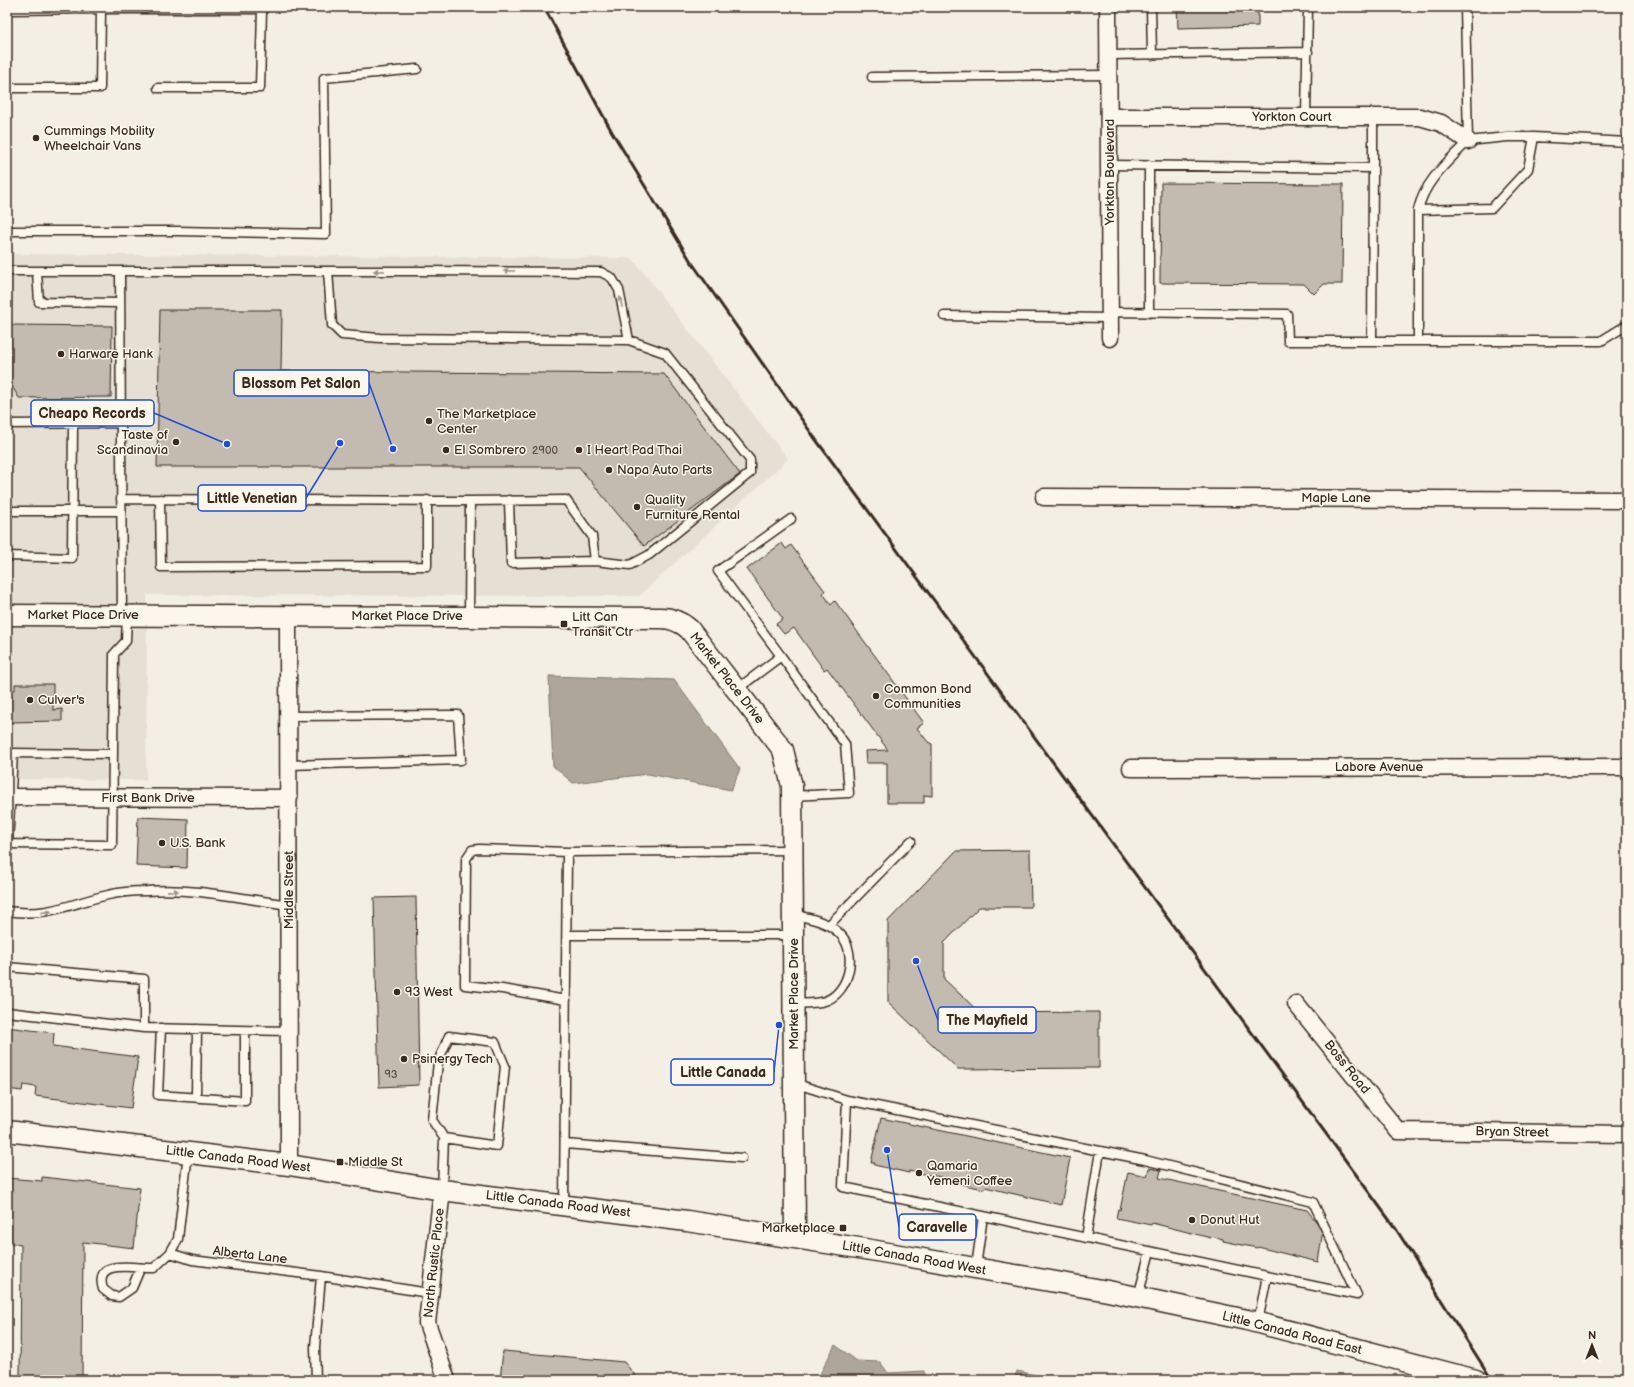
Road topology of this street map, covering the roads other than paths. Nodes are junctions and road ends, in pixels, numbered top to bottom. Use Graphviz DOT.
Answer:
graph roads {
  1 [pos="1108,7"];
  2 [pos="1151,7"];
  3 [pos="1308,7"];
  4 [pos="1465,7"];
  5 [pos="263,8"];
  6 [pos="101,9"];
  7 [pos="7,10"];
  8 [pos="1308,52"];
  9 [pos="1109,55"];
  10 [pos="1152,55"];
  11 [pos="417,69"];
  12 [pos="1109,75"];
  13 [pos="872,77"];
  14 [pos="7,88"];
  15 [pos="158,88"];
  16 [pos="1110,117"];
  17 [pos="1306,117"];
  18 [pos="1373,117"];
  19 [pos="1534,137"];
  20 [pos="1468,140"];
  21 [pos="1627,142"];
  22 [pos="1110,165"];
  23 [pos="1149,165"];
  24 [pos="1373,168"];
  25 [pos="1418,210"];
  26 [pos="7,230"];
  27 [pos="7,271"];
  28 [pos="120,271"];
  29 [pos="328,271"];
  30 [pos="37,272"];
  31 [pos="120,303"];
  32 [pos="1149,313"];
  33 [pos="1110,315"];
  34 [pos="944,316"];
  35 [pos="1627,325"];
  36 [pos="1110,338"];
  37 [pos="629,340"];
  38 [pos="1372,341"];
  39 [pos="1418,341"];
  40 [pos="73,423"];
  41 [pos="120,423"];
  42 [pos="7,424"];
  43 [pos="1044,497"];
  44 [pos="120,499"];
  45 [pos="160,499"];
  46 [pos="426,500"];
  47 [pos="509,500"];
  48 [pos="1627,500"];
  49 [pos="470,501"];
  50 [pos="7,511"];
  51 [pos="72,511"];
  52 [pos="121,511"];
  53 [pos="791,519"];
  54 [pos="7,556"];
  55 [pos="595,562"];
  56 [pos="7,614"];
  57 [pos="124,615"];
  58 [pos="288,615"];
  59 [pos="469,616"];
  60 [pos="781,656"];
  61 [pos="736,690"];
  62 [pos="289,716"];
  63 [pos="10,754"];
  64 [pos="113,754"];
  65 [pos="289,765"];
  66 [pos="1627,767"];
  67 [pos="1131,768"];
  68 [pos="792,796"];
  69 [pos="9,797"];
  70 [pos="112,798"];
  71 [pos="290,798"];
  72 [pos="911,841"];
  73 [pos="8,844"];
  74 [pos="793,850"];
  75 [pos="567,852"];
  76 [pos="290,905"];
  77 [pos="7,911"];
  78 [pos="793,914"];
  79 [pos="829,925"];
  80 [pos="567,935"];
  81 [pos="793,936"];
  82 [pos="7,967"];
  83 [pos="566,1000"];
  84 [pos="794,1004"];
  85 [pos="1296,1004"];
  86 [pos="7,1012"];
  87 [pos="144,1028"];
  88 [pos="161,1028"];
  89 [pos="197,1029"];
  90 [pos="245,1031"];
  91 [pos="290,1031"];
  92 [pos="794,1083"];
  93 [pos="196,1097"];
  94 [pos="847,1100"];
  95 [pos="7,1131"];
  96 [pos="1398,1131"];
  97 [pos="1627,1134"];
  98 [pos="444,1138"];
  99 [pos="565,1144"];
  100 [pos="1100,1151"];
  101 [pos="188,1153"];
  102 [pos="742,1158"];
  103 [pos="290,1165"];
  104 [pos="442,1190"];
  105 [pos="564,1205"];
  106 [pos="983,1216"];
  107 [pos="795,1238"];
  108 [pos="1086,1238"];
  109 [pos="1150,1251"];
  110 [pos="170,1253"];
  111 [pos="976,1268"];
  112 [pos="140,1269"];
  113 [pos="321,1276"];
  114 [pos="1267,1276"];
  115 [pos="1108,1291"];
  116 [pos="429,1293"];
  117 [pos="1138,1298"];
  118 [pos="1258,1323"];
  119 [pos="316,1380"];
  120 [pos="447,1380"];
  121 [pos="1476,1380"];
  1 -- 9 [label="street, Yorkton Boulevard"];
  2 -- 10 [label="lane"];
  3 -- 8 [label="lane"];
  4 -- 20 [label="lane"];
  5 -- 6 [label="lane"];
  5 -- 15 [label="lane"];
  6 -- 7 [label="lane"];
  6 -- 14 [label="lane"];
  8 -- 10 [label="lane"];
  8 -- 17 [label="lane"];
  9 -- 10 [label="lane"];
  9 -- 12 [label="street, Yorkton Boulevard"];
  11 -- 26 [label="lane"];
  12 -- 13 [label="lane"];
  12 -- 16 [label="street, Yorkton Boulevard"];
  16 -- 17 [label="street, Yorkton Court"];
  16 -- 22 [label="street, Yorkton Boulevard"];
  17 -- 18 [label="street, Yorkton Court"];
  18 -- 20 [label="street, Yorkton Court"];
  18 -- 24 [label="lane"];
  19 -- 20 [label="lane"];
  19 -- 21 [label="lane"];
  19 -- 25 [label="lane"];
  20 -- 25 [label="lane"];
  22 -- 23 [label="lane"];
  22 -- 33 [label="street, Yorkton Boulevard"];
  23 -- 24 [label="lane"];
  23 -- 32 [label="lane"];
  24 -- 38 [label="lane"];
  25 -- 39 [label="lane"];
  27 -- 30 [label="lane"];
  28 -- 29 [label="lane"];
  28 -- 30 [label="lane"];
  28 -- 31 [label="lane"];
  37 -- 29 [label="lane, one-way"];
  29 -- 37 [label="lane"];
  30 -- 31 [label="lane"];
  31 -- 41 [label="lane"];
  32 -- 33 [label="lane"];
  32 -- 38 [label="lane"];
  33 -- 34 [label="lane"];
  33 -- 36 [label="street, Yorkton Boulevard"];
  35 -- 39 [label="lane"];
  37 -- 55 [label="lane"];
  38 -- 39 [label="lane"];
  40 -- 41 [label="lane"];
  40 -- 42 [label="lane"];
  40 -- 51 [label="lane"];
  41 -- 44 [label="lane"];
  43 -- 48 [label="street, Maple Lane"];
  44 -- 45 [label="lane"];
  44 -- 52 [label="lane"];
  45 -- 46 [label="lane"];
  45 -- 46 [label="lane"];
  46 -- 49 [label="lane"];
  47 -- 49 [label="lane"];
  47 -- 55 [label="lane"];
  47 -- 55 [label="lane"];
  49 -- 59 [label="lane"];
  50 -- 51 [label="lane"];
  51 -- 52 [label="lane"];
  51 -- 54 [label="lane"];
  52 -- 57 [label="lane"];
  53 -- 60 [label="lane"];
  56 -- 57 [label="street, Market Place Drive"];
  57 -- 58 [label="street, Market Place Drive"];
  57 -- 64 [label="lane"];
  58 -- 59 [label="street, Market Place Drive"];
  58 -- 62 [label="street, Middle Street"];
  59 -- 61 [label="street, Market Place Drive"];
  60 -- 61 [label="lane"];
  60 -- 68 [label="lane"];
  61 -- 68 [label="street, Market Place Drive"];
  62 -- 65 [label="street, Middle Street"];
  62 -- 65 [label="lane"];
  63 -- 64 [label="lane"];
  63 -- 69 [label="lane"];
  64 -- 70 [label="lane"];
  65 -- 71 [label="street, Middle Street"];
  66 -- 67 [label="street, Labore Avenue"];
  68 -- 74 [label="street, Market Place Drive"];
  69 -- 70 [label="street, First Bank Drive"];
  69 -- 73 [label="lane"];
  70 -- 71 [label="street, First Bank Drive"];
  70 -- 73 [label="lane"];
  71 -- 76 [label="street, Middle Street"];
  72 -- 79 [label="lane"];
  74 -- 75 [label="lane"];
  74 -- 78 [label="street, Market Place Drive"];
  75 -- 80 [label="lane"];
  75 -- 83 [label="lane"];
  77 -- 76 [label="lane, one-way"];
  76 -- 91 [label="street, Middle Street"];
  78 -- 79 [label="lane"];
  78 -- 81 [label="street, Market Place Drive"];
  79 -- 84 [label="lane"];
  80 -- 81 [label="lane"];
  80 -- 83 [label="lane"];
  81 -- 84 [label="street, Market Place Drive"];
  82 -- 87 [label="lane"];
  83 -- 99 [label="lane"];
  84 -- 92 [label="street, Market Place Drive"];
  85 -- 96 [label="street, Boss Road"];
  86 -- 87 [label="lane"];
  87 -- 88 [label="lane"];
  88 -- 89 [label="lane"];
  88 -- 93 [label="lane"];
  89 -- 90 [label="lane"];
  89 -- 93 [label="lane"];
  90 -- 91 [label="lane"];
  90 -- 93 [label="lane"];
  91 -- 103 [label="street, Middle Street"];
  92 -- 94 [label="lane"];
  92 -- 107 [label="street, Market Place Drive"];
  94 -- 100 [label="lane"];
  94 -- 106 [label="lane"];
  95 -- 101 [label="street, Little Canada Road West"];
  96 -- 97 [label="street, Bryan Street"];
  98 -- 98 [label="lane"];
  98 -- 104 [label="lane"];
  99 -- 102 [label="lane"];
  99 -- 105 [label="lane"];
  100 -- 108 [label="lane"];
  100 -- 114 [label="lane"];
  101 -- 103 [label="street, Little Canada Road West"];
  101 -- 110 [label="lane"];
  103 -- 104 [label="street, Little Canada Road West"];
  104 -- 105 [label="street, Little Canada Road West"];
  104 -- 116 [label="street, North Rustic Place"];
  105 -- 107 [label="street, Little Canada Road West"];
  106 -- 108 [label="lane"];
  106 -- 111 [label="lane"];
  107 -- 111 [label="street, Little Canada Road West"];
  108 -- 109 [label="lane"];
  109 -- 114 [label="lane"];
  109 -- 117 [label="lane"];
  110 -- 112 [label="lane"];
  110 -- 113 [label="lane, Alberta Lane"];
  111 -- 115 [label="street, Little Canada Road West"];
  112 -- 112 [label="lane"];
  113 -- 116 [label="lane, Alberta Lane"];
  113 -- 119 [label="lane"];
  114 -- 118 [label="lane"];
  115 -- 117 [label="street, Little Canada Road East"];
  116 -- 120 [label="street, North Rustic Place"];
  117 -- 118 [label="street, Little Canada Road East"];
  118 -- 121 [label="street, Little Canada Road East"];
}
